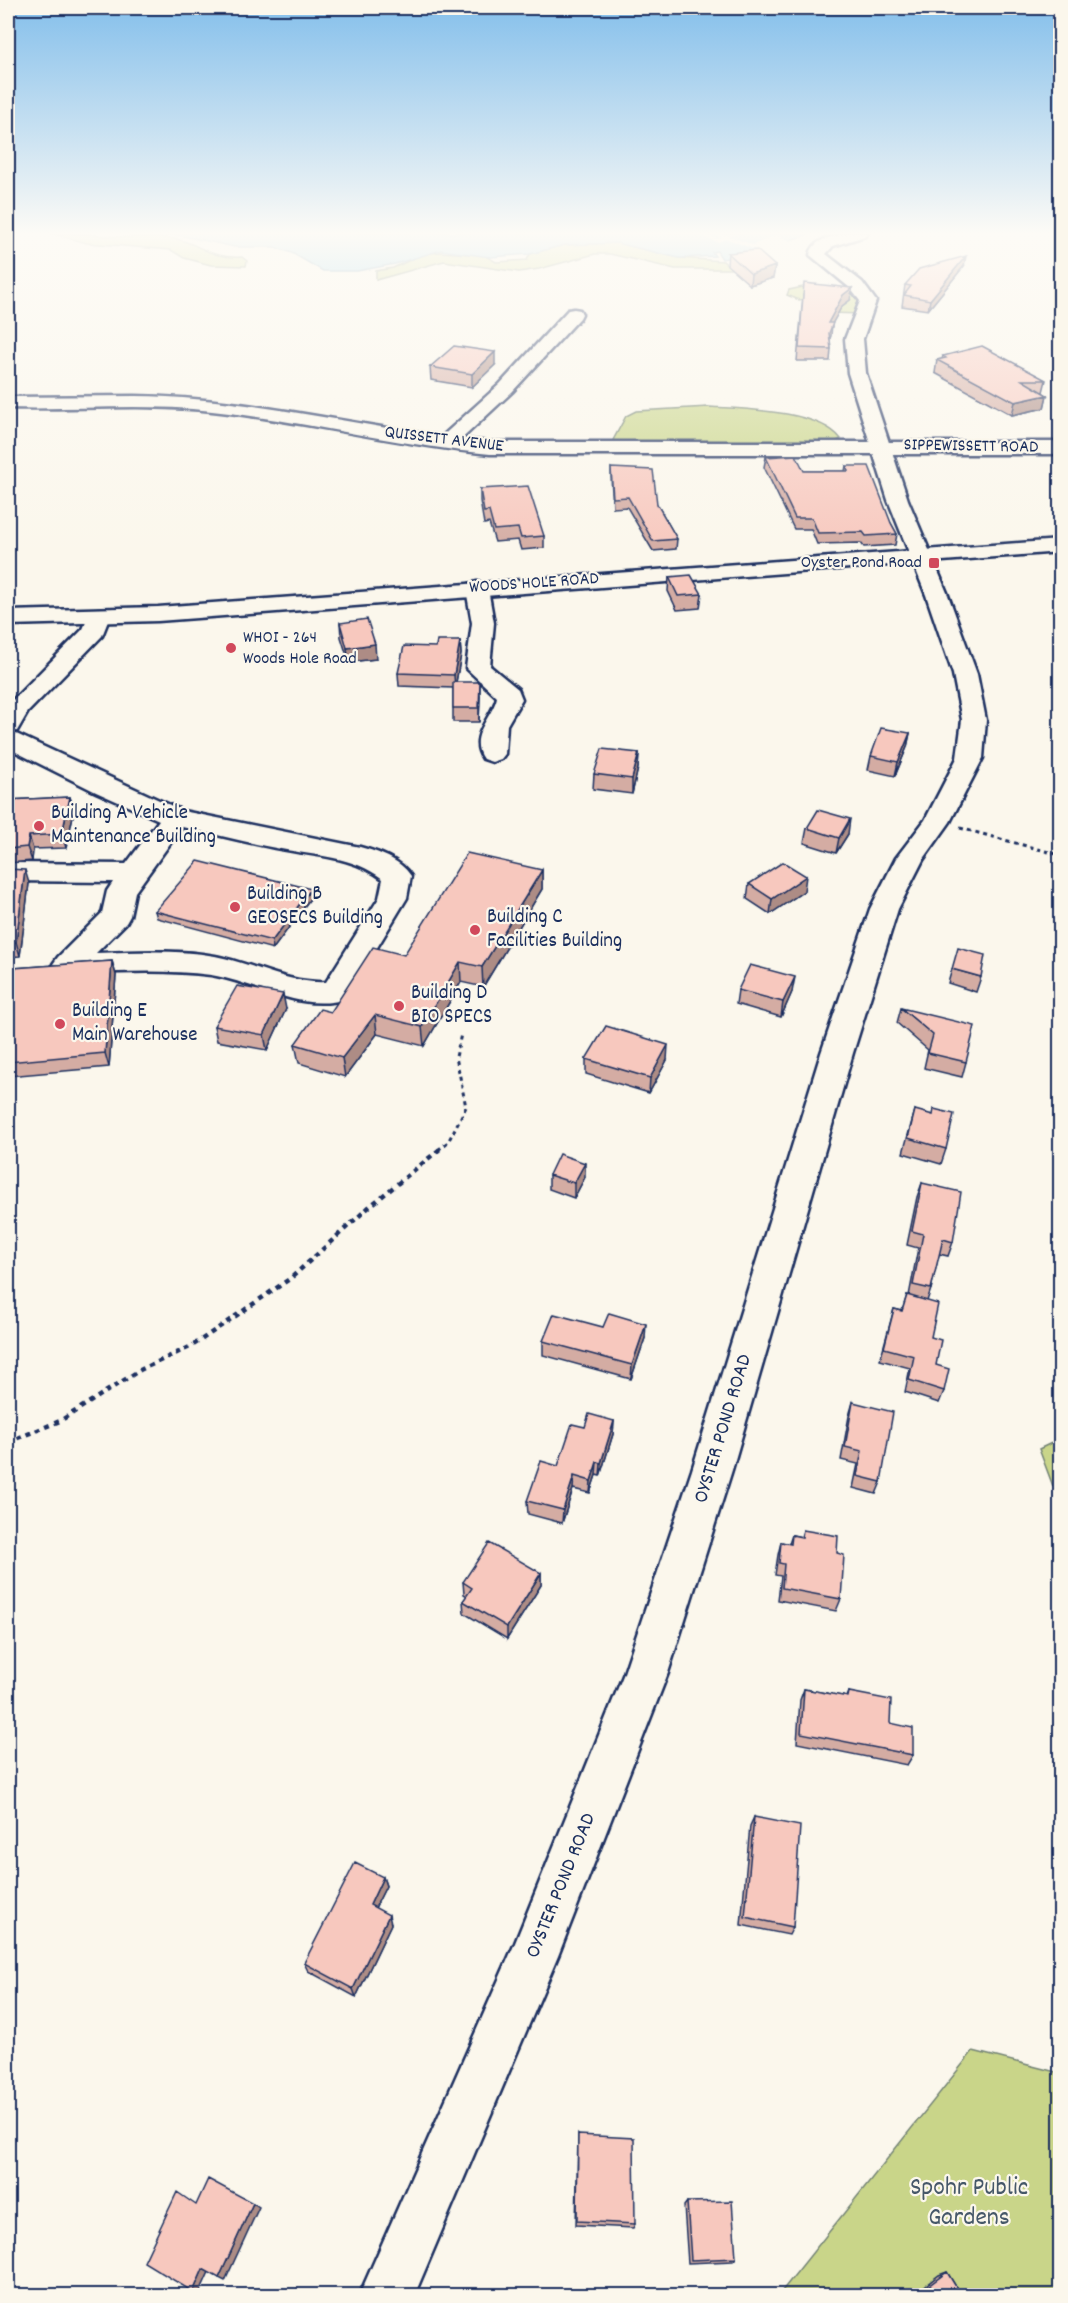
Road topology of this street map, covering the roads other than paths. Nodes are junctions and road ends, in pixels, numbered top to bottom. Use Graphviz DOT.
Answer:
graph roads {
  1 [pos="550,340"];
  2 [pos="854,340"];
  3 [pos="8,403"];
  4 [pos="446,443"];
  5 [pos="882,446"];
  6 [pos="1060,448"];
  7 [pos="1060,546"];
  8 [pos="919,555"];
  9 [pos="477,589"];
  10 [pos="99,616"];
  11 [pos="8,618"];
  12 [pos="8,726"];
  13 [pos="8,739"];
  14 [pos="492,754"];
  15 [pos="175,817"];
  16 [pos="8,872"];
  17 [pos="135,873"];
  18 [pos="68,964"];
  19 [pos="38,966"];
  20 [pos="386,2295"];
  1 -- 4 [label="main road"];
  2 -- 5 [label="main road, OYSTER POND ROAD"];
  3 -- 4 [label="main road, QUISSETT AVENUE"];
  4 -- 5 [label="main road, QUISSETT AVENUE"];
  5 -- 6 [label="main road, SIPPEWISSETT ROAD"];
  5 -- 8 [label="main road, OYSTER POND ROAD"];
  7 -- 8 [label="main road, WOODS HOLE ROAD"];
  8 -- 9 [label="main road, WOODS HOLE ROAD"];
  8 -- 20 [label="main road, OYSTER POND ROAD"];
  9 -- 10 [label="main road, WOODS HOLE ROAD"];
  9 -- 14 [label="main road"];
  10 -- 11 [label="main road, WOODS HOLE ROAD"];
  10 -- 12 [label="main road"];
  13 -- 15 [label="main road"];
  15 -- 17 [label="main road"];
  15 -- 18 [label="main road"];
  16 -- 17 [label="main road"];
  17 -- 18 [label="main road"];
  18 -- 19 [label="main road"];
}
